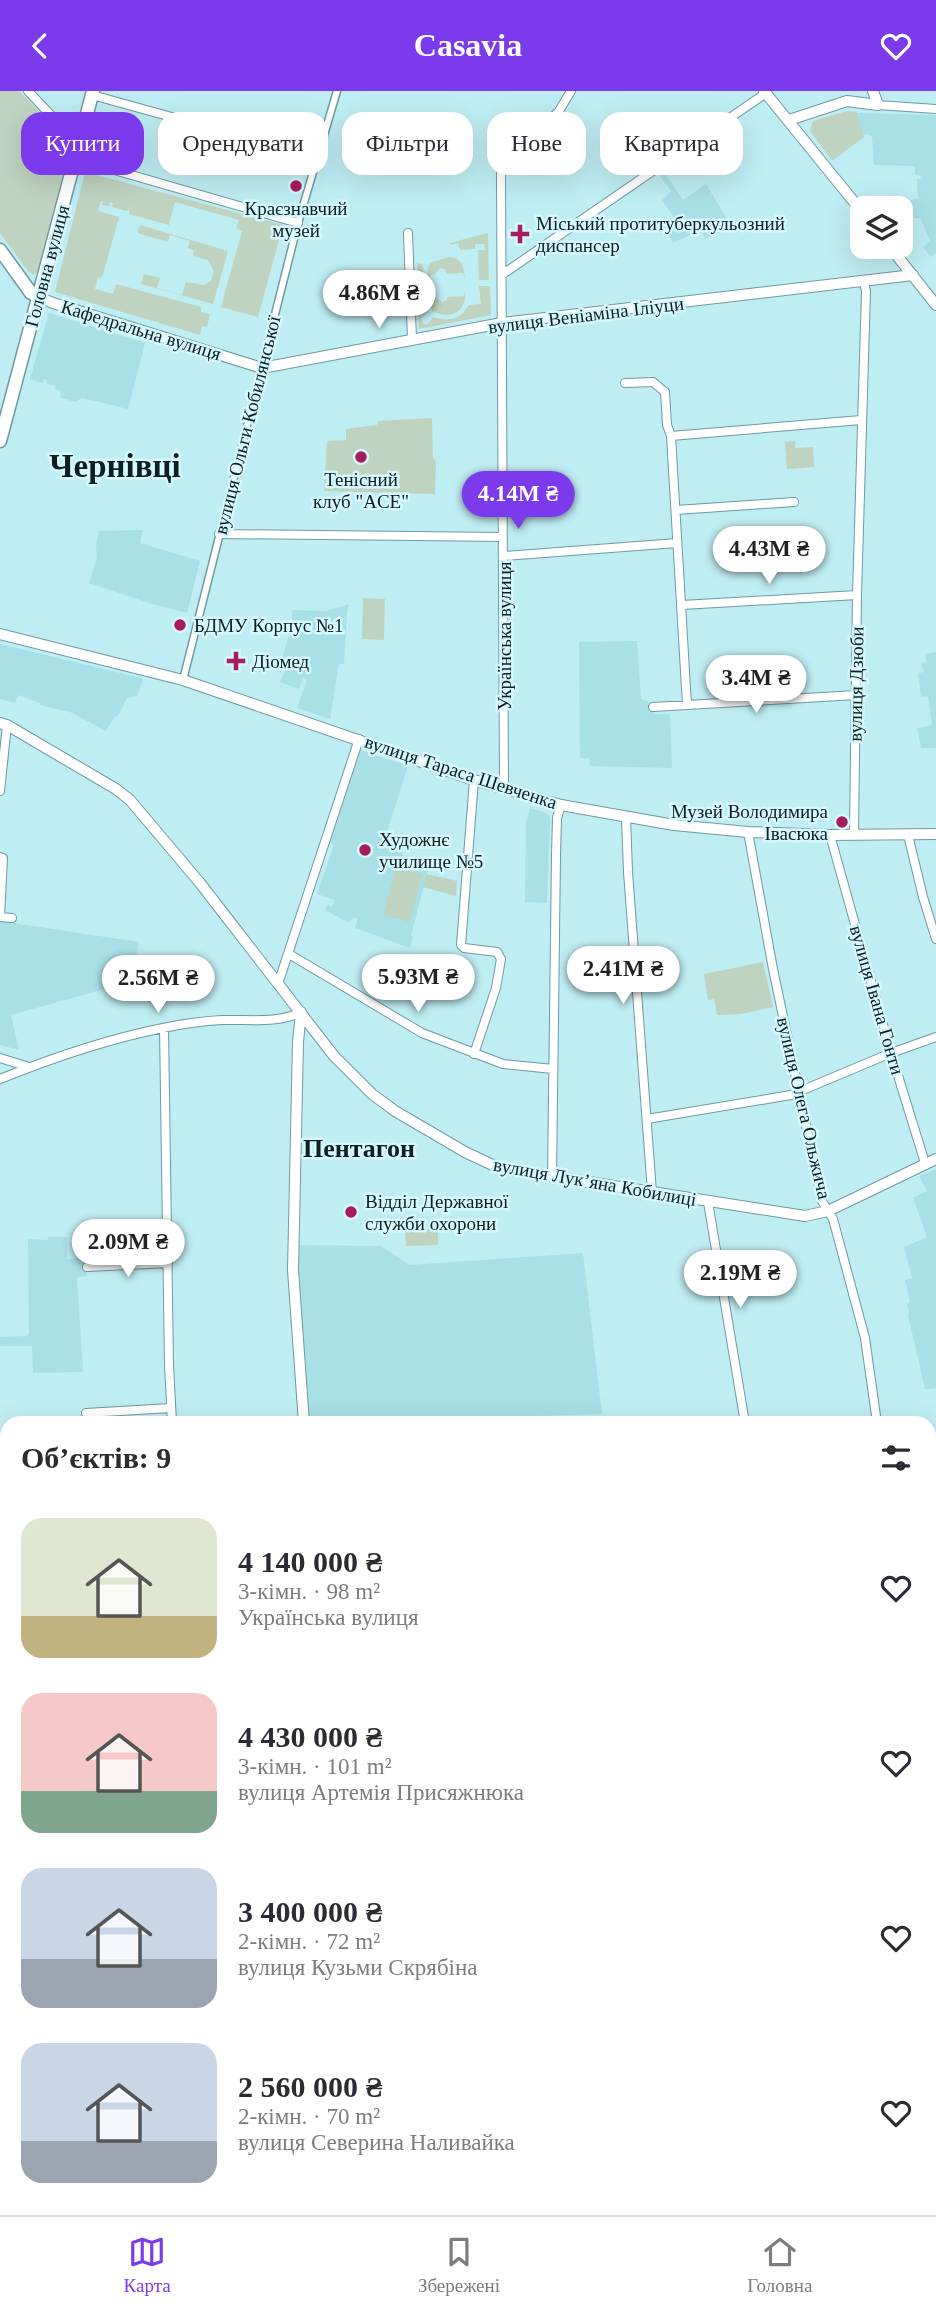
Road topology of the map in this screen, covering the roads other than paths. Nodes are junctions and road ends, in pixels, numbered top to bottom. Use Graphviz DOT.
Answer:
graph roads {
  1 [pos="28,91"];
  2 [pos="337,91"];
  3 [pos="571,91"];
  4 [pos="873,91"];
  5 [pos="765,92"];
  6 [pos="92,93"];
  7 [pos="878,105"];
  8 [pos="936,109"];
  9 [pos="48,112"];
  10 [pos="87,112"];
  11 [pos="158,112"];
  12 [pos="328,119"];
  13 [pos="789,120"];
  14 [pos="72,175"];
  15 [pos="132,175"];
  16 [pos="311,175"];
  17 [pos="850,197"];
  18 [pos="298,222"];
  19 [pos="408,233"];
  20 [pos="0,250"];
  21 [pos="900,259"];
  22 [pos="503,274"];
  23 [pos="913,275"];
  24 [pos="864,282"];
  25 [pos="39,297"];
  26 [pos="936,305"];
  27 [pos="502,323"];
  28 [pos="412,340"];
  29 [pos="262,368"];
  30 [pos="625,383"];
  31 [pos="861,420"];
  32 [pos="671,436"];
  33 [pos="0,441"];
  34 [pos="794,502"];
  35 [pos="676,510"];
  36 [pos="219,534"];
  37 [pos="503,537"];
  38 [pos="677,543"];
  39 [pos="504,556"];
  40 [pos="857,595"];
  41 [pos="682,605"];
  42 [pos="0,634"];
  43 [pos="183,680"];
  44 [pos="856,695"];
  45 [pos="687,705"];
  46 [pos="653,708"];
  47 [pos="4,724"];
  48 [pos="359,740"];
  49 [pos="474,780"];
  50 [pos="504,788"];
  51 [pos="0,791"];
  52 [pos="561,805"];
  53 [pos="626,817"];
  54 [pos="748,832"];
  55 [pos="936,834"];
  56 [pos="830,835"];
  57 [pos="854,835"];
  58 [pos="908,835"];
  59 [pos="0,857"];
  60 [pos="12,918"];
  61 [pos="936,939"];
  62 [pos="289,954"];
  63 [pos="278,984"];
  64 [pos="301,1012"];
  65 [pos="164,1028"];
  66 [pos="936,1037"];
  67 [pos="891,1053"];
  68 [pos="474,1054"];
  69 [pos="0,1058"];
  70 [pos="29,1067"];
  71 [pos="553,1069"];
  72 [pos="0,1079"];
  73 [pos="798,1092"];
  74 [pos="646,1119"];
  75 [pos="936,1159"];
  76 [pos="925,1163"];
  77 [pos="551,1178"];
  78 [pos="652,1192"];
  79 [pos="708,1202"];
  80 [pos="828,1211"];
  81 [pos="168,1263"];
  82 [pos="87,1267"];
  83 [pos="171,1409"];
  84 [pos="86,1413"];
  85 [pos="172,1416"];
  86 [pos="303,1416"];
  87 [pos="744,1416"];
  88 [pos="876,1416"];
  1 -- 9 [label="street"];
  2 -- 12 [label="street, вулиця Ольги Кобилянської"];
  3 -- 22 [label="street, Українська вулиця"];
  4 -- 7 [label="street"];
  5 -- 13 [label="street"];
  5 -- 22 [label="street"];
  6 -- 10 [label="main road, Головна вулиця"];
  6 -- 11 [label="street"];
  7 -- 8 [label="street"];
  7 -- 13 [label="street"];
  13 -- 17 [label="street"];
  14 -- 25 [label="main road, Головна вулиця"];
  15 -- 18 [label="street"];
  16 -- 18 [label="street, вулиця Ольги Кобилянської"];
  18 -- 29 [label="street, вулиця Ольги Кобилянської"];
  19 -- 28 [label="street"];
  20 -- 25 [label="main road, Кафедральна вулиця"];
  21 -- 23 [label="street"];
  22 -- 27 [label="street, Українська вулиця"];
  23 -- 24 [label="street, вулиця Веніаміна Іліуци"];
  23 -- 26 [label="street"];
  24 -- 27 [label="street, вулиця Веніаміна Іліуци"];
  24 -- 31 [label="street, вулиця Дзюби"];
  25 -- 29 [label="street, Кафедральна вулиця"];
  25 -- 33 [label="main road, Головна вулиця"];
  27 -- 28 [label="street, вулиця Веніаміна Іліуци"];
  27 -- 37 [label="street, Українська вулиця"];
  28 -- 29 [label="street, вулиця Веніаміна Іліуци"];
  29 -- 36 [label="street, вулиця Ольги Кобилянської"];
  30 -- 32 [label="street"];
  31 -- 32 [label="street"];
  31 -- 40 [label="street, вулиця Дзюби"];
  32 -- 35 [label="street"];
  34 -- 35 [label="street"];
  35 -- 38 [label="street"];
  36 -- 37 [label="street"];
  36 -- 43 [label="street, вулиця Ольги Кобилянської"];
  37 -- 39 [label="street, Українська вулиця"];
  38 -- 39 [label="street"];
  38 -- 41 [label="street"];
  39 -- 50 [label="street, Українська вулиця"];
  40 -- 41 [label="street"];
  40 -- 44 [label="street, вулиця Дзюби"];
  41 -- 45 [label="street"];
  42 -- 43 [label="street, вулиця Тараса Шевченка"];
  43 -- 48 [label="street, вулиця Тараса Шевченка"];
  44 -- 45 [label="street"];
  44 -- 57 [label="street, вулиця Дзюби"];
  45 -- 46 [label="street"];
  47 -- 51 [label="street"];
  47 -- 63 [label="street, вулиця Лукʼяна Кобилиці"];
  48 -- 49 [label="street, вулиця Тараса Шевченка"];
  48 -- 62 [label="street"];
  49 -- 50 [label="street, вулиця Тараса Шевченка"];
  49 -- 68 [label="street"];
  50 -- 52 [label="street, вулиця Тараса Шевченка"];
  52 -- 53 [label="street, вулиця Тараса Шевченка"];
  52 -- 71 [label="street"];
  53 -- 54 [label="street, вулиця Тараса Шевченка"];
  53 -- 74 [label="street"];
  54 -- 56 [label="street, вулиця Тараса Шевченка"];
  54 -- 73 [label="street, вулиця Олега Ольжича"];
  55 -- 58 [label="street, вулиця Тараса Шевченка"];
  56 -- 57 [label="street, вулиця Тараса Шевченка"];
  56 -- 67 [label="street, вулиця Івана Гонти"];
  57 -- 58 [label="street, вулиця Тараса Шевченка"];
  58 -- 61 [label="street"];
  59 -- 60 [label="street"];
  62 -- 63 [label="street"];
  62 -- 68 [label="street"];
  63 -- 64 [label="street, вулиця Лукʼяна Кобилиці"];
  64 -- 65 [label="street"];
  64 -- 77 [label="street, вулиця Лукʼяна Кобилиці"];
  64 -- 86 [label="street"];
  65 -- 70 [label="street"];
  65 -- 81 [label="street"];
  66 -- 67 [label="street"];
  67 -- 73 [label="street"];
  67 -- 76 [label="street, вулиця Івана Гонти"];
  68 -- 71 [label="street"];
  69 -- 70 [label="street"];
  70 -- 72 [label="street"];
  71 -- 77 [label="street"];
  73 -- 74 [label="street"];
  73 -- 80 [label="street, вулиця Олега Ольжича"];
  74 -- 78 [label="street"];
  75 -- 76 [label="street, вулиця Лукʼяна Кобилиці"];
  76 -- 80 [label="street, вулиця Лукʼяна Кобилиці"];
  77 -- 78 [label="street, вулиця Лукʼяна Кобилиці"];
  78 -- 79 [label="street, вулиця Лукʼяна Кобилиці"];
  79 -- 80 [label="street, вулиця Лукʼяна Кобилиці"];
  79 -- 87 [label="street"];
  80 -- 88 [label="street, вулиця Олега Ольжича"];
  81 -- 82 [label="street"];
  81 -- 83 [label="street"];
  83 -- 84 [label="street"];
  83 -- 85 [label="street"];
}
